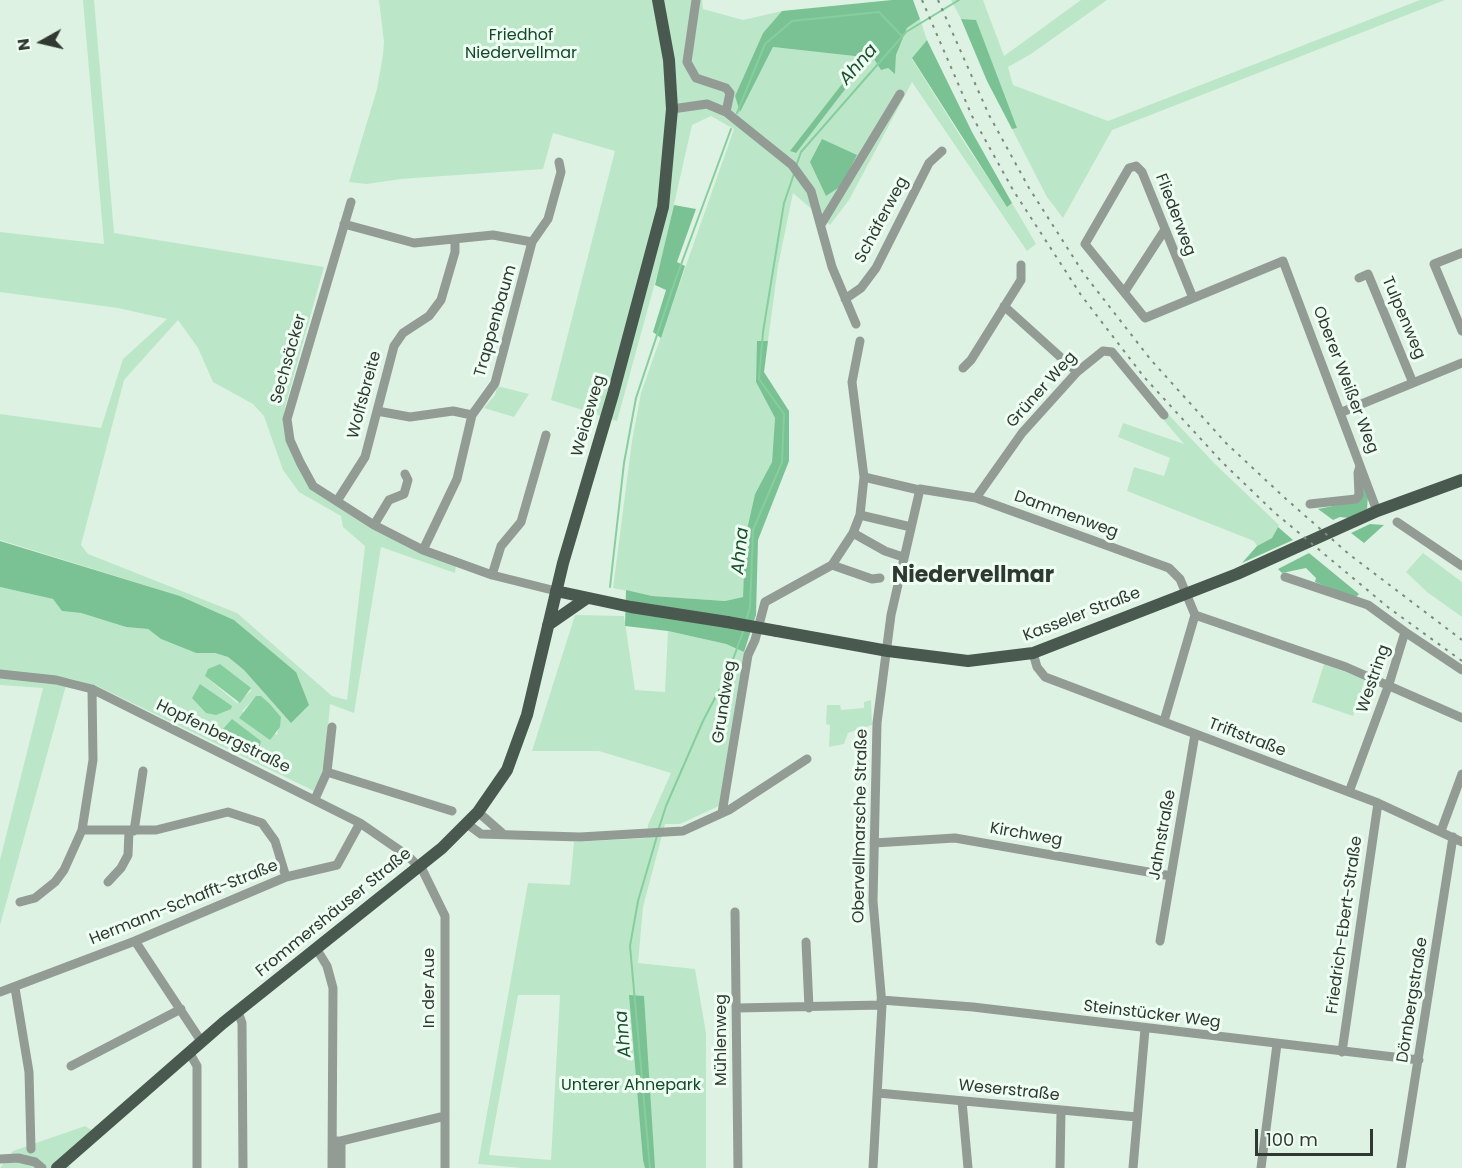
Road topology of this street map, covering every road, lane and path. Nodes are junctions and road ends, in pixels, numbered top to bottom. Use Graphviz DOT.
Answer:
graph roads {
  1 [pos="658,0"];
  2 [pos="696,0"];
  3 [pos="900,94"];
  4 [pos="672,109"];
  5 [pos="726,112"];
  6 [pos="942,151"];
  7 [pos="560,162"];
  8 [pos="351,202"];
  9 [pos="822,223"];
  10 [pos="345,224"];
  11 [pos="1164,231"];
  12 [pos="455,240"];
  13 [pos="532,242"];
  14 [pos="1462,253"];
  15 [pos="1021,265"];
  16 [pos="1359,278"];
  17 [pos="1125,291"];
  18 [pos="1192,298"];
  19 [pos="845,299"];
  20 [pos="1004,306"];
  21 [pos="856,324"];
  22 [pos="1462,331"];
  23 [pos="860,340"];
  24 [pos="1462,363"];
  25 [pos="963,368"];
  26 [pos="1077,372"];
  27 [pos="1413,383"];
  28 [pos="377,411"];
  29 [pos="1341,412"];
  30 [pos="472,415"];
  31 [pos="1164,415"];
  32 [pos="546,435"];
  33 [pos="1361,465"];
  34 [pos="405,474"];
  35 [pos="864,477"];
  36 [pos="1462,480"];
  37 [pos="920,490"];
  38 [pos="976,498"];
  39 [pos="337,501"];
  40 [pos="1310,504"];
  41 [pos="1377,511"];
  42 [pos="860,515"];
  43 [pos="1398,522"];
  44 [pos="374,525"];
  45 [pos="911,527"];
  46 [pos="853,533"];
  47 [pos="423,550"];
  48 [pos="903,557"];
  49 [pos="831,565"];
  50 [pos="1462,566"];
  51 [pos="492,575"];
  52 [pos="1285,577"];
  53 [pos="880,578"];
  54 [pos="556,591"];
  55 [pos="1186,593"];
  56 [pos="587,598"];
  57 [pos="1195,615"];
  58 [pos="548,625"];
  59 [pos="1405,632"];
  60 [pos="888,651"];
  61 [pos="1033,653"];
  62 [pos="1462,670"];
  63 [pos="0,674"];
  64 [pos="1389,684"];
  65 [pos="92,689"];
  66 [pos="1462,718"];
  67 [pos="1164,721"];
  68 [pos="332,727"];
  69 [pos="1195,734"];
  70 [pos="807,759"];
  71 [pos="143,771"];
  72 [pos="327,772"];
  73 [pos="1462,774"];
  74 [pos="1349,792"];
  75 [pos="315,799"];
  76 [pos="1378,803"];
  77 [pos="452,811"];
  78 [pos="478,812"];
  79 [pos="722,813"];
  80 [pos="466,823"];
  81 [pos="360,824"];
  82 [pos="82,830"];
  83 [pos="131,831"];
  84 [pos="1441,831"];
  85 [pos="502,833"];
  86 [pos="1458,839"];
  87 [pos="874,843"];
  88 [pos="419,866"];
  89 [pos="1171,876"];
  90 [pos="286,877"];
  91 [pos="108,882"];
  92 [pos="20,902"];
  93 [pos="735,912"];
  94 [pos="1160,940"];
  95 [pos="135,941"];
  96 [pos="806,942"];
  97 [pos="316,948"];
  98 [pos="15,988"];
  99 [pos="0,992"];
  100 [pos="881,1002"];
  101 [pos="737,1008"];
  102 [pos="808,1008"];
  103 [pos="181,1009"];
  104 [pos="238,1012"];
  105 [pos="1145,1029"];
  106 [pos="201,1041"];
  107 [pos="1277,1044"];
  108 [pos="189,1052"];
  109 [pos="1342,1052"];
  110 [pos="1419,1060"];
  111 [pos="71,1066"];
  112 [pos="878,1093"];
  113 [pos="962,1101"];
  114 [pos="1061,1111"];
  115 [pos="445,1116"];
  116 [pos="1137,1117"];
  117 [pos="337,1141"];
  118 [pos="32,1149"];
  119 [pos="0,1159"];
  120 [pos="42,1168"];
  121 [pos="57,1168"];
  122 [pos="197,1168"];
  123 [pos="243,1168"];
  124 [pos="332,1168"];
  125 [pos="341,1168"];
  126 [pos="445,1168"];
  127 [pos="738,1168"];
  128 [pos="873,1168"];
  129 [pos="968,1168"];
  130 [pos="1060,1168"];
  131 [pos="1133,1168"];
  132 [pos="1261,1168"];
  133 [pos="1401,1168"];
  1 -- 4 [label="main road, Weideweg"];
  2 -- 5 [label="street"];
  3 -- 9 [label="street"];
  4 -- 5 [label="street"];
  4 -- 54 [label="main road, Weideweg"];
  5 -- 9 [label="street"];
  6 -- 19 [label="street, Schäferweg"];
  7 -- 13 [label="street, Trappenbaum"];
  8 -- 10 [label="street, Sechsäcker"];
  9 -- 19 [label="street"];
  10 -- 12 [label="street"];
  10 -- 39 [label="street, Sechsäcker"];
  11 -- 17 [label="street"];
  11 -- 17 [label="street, Fliederweg"];
  11 -- 18 [label="street, Fliederweg"];
  12 -- 13 [label="street"];
  12 -- 28 [label="street, Wolfsbreite"];
  13 -- 30 [label="street, Trappenbaum"];
  14 -- 22 [label="street"];
  15 -- 20 [label="street"];
  16 -- 27 [label="street, Tulpenweg"];
  17 -- 18 [label="street"];
  18 -- 29 [label="street, Oberer Weißer Weg"];
  19 -- 21 [label="street"];
  20 -- 25 [label="street"];
  20 -- 26 [label="street"];
  23 -- 35 [label="street"];
  24 -- 27 [label="street"];
  26 -- 31 [label="street, Grüner Weg"];
  26 -- 38 [label="street, Grüner Weg"];
  27 -- 29 [label="street"];
  28 -- 30 [label="street"];
  28 -- 39 [label="street, Wolfsbreite"];
  29 -- 33 [label="street, Oberer Weißer Weg"];
  30 -- 47 [label="street, Trappenbaum"];
  32 -- 51 [label="street"];
  33 -- 40 [label="street"];
  33 -- 41 [label="street, Oberer Weißer Weg"];
  34 -- 44 [label="street"];
  35 -- 37 [label="street, Dammenweg"];
  35 -- 42 [label="street"];
  36 -- 41 [label="main road, Kasseler Straße"];
  37 -- 38 [label="street, Dammenweg"];
  37 -- 45 [label="street, Obervellmarsche Straße"];
  38 -- 55 [label="street, Dammenweg"];
  39 -- 44 [label="street, Sechsäcker"];
  41 -- 55 [label="main road, Kasseler Straße"];
  42 -- 45 [label="street"];
  42 -- 46 [label="street"];
  43 -- 50 [label="street"];
  44 -- 47 [label="street, Sechsäcker"];
  45 -- 48 [label="street, Obervellmarsche Straße"];
  46 -- 48 [label="street"];
  46 -- 49 [label="street"];
  47 -- 51 [label="street, Sechsäcker"];
  48 -- 60 [label="street, Obervellmarsche Straße"];
  49 -- 53 [label="street"];
  49 -- 79 [label="street, Grundweg"];
  51 -- 54 [label="street, Sechsäcker"];
  52 -- 59 [label="street, Westring"];
  54 -- 56 [label="main road, Kasseler Straße"];
  54 -- 58 [label="main road, Weideweg"];
  55 -- 57 [label="street, Dammenweg"];
  55 -- 61 [label="main road, Kasseler Straße"];
  56 -- 58 [label="main road"];
  56 -- 60 [label="main road, Kasseler Straße, bridge"];
  57 -- 64 [label="street"];
  57 -- 67 [label="street"];
  58 -- 78 [label="main road, Weideweg"];
  59 -- 62 [label="street"];
  59 -- 64 [label="street, Westring"];
  60 -- 61 [label="main road, Kasseler Straße"];
  60 -- 87 [label="street, Obervellmarsche Straße"];
  61 -- 67 [label="street, Triftstraße"];
  63 -- 65 [label="street, Hopfenbergstraße"];
  64 -- 66 [label="street"];
  64 -- 74 [label="street, Westring"];
  65 -- 75 [label="street, Hopfenbergstraße"];
  65 -- 82 [label="street"];
  67 -- 69 [label="street, Triftstraße"];
  68 -- 72 [label="street"];
  69 -- 74 [label="street, Triftstraße"];
  69 -- 89 [label="street, Jahnstraße"];
  70 -- 79 [label="street"];
  71 -- 83 [label="street"];
  72 -- 75 [label="street"];
  72 -- 77 [label="street"];
  73 -- 84 [label="street"];
  74 -- 76 [label="street, Triftstraße"];
  75 -- 81 [label="street, Hopfenbergstraße"];
  76 -- 84 [label="street, Triftstraße"];
  76 -- 109 [label="street, Friedrich-Ebert-Straße"];
  78 -- 80 [label="main road, Weideweg"];
  78 -- 85 [label="street"];
  79 -- 85 [label="street"];
  80 -- 85 [label="street"];
  80 -- 88 [label="main road, Frommershäuser Straße"];
  81 -- 88 [label="street, Hopfenbergstraße"];
  81 -- 90 [label="street, Hermann-Schafft-Straße"];
  82 -- 83 [label="street"];
  82 -- 92 [label="street"];
  83 -- 90 [label="street"];
  83 -- 91 [label="street"];
  84 -- 86 [label="street, Triftstraße"];
  86 -- 110 [label="street, Dörnbergstraße"];
  87 -- 89 [label="street, Kirchweg"];
  87 -- 100 [label="street, Obervellmarsche Straße"];
  88 -- 97 [label="main road, Frommershäuser Straße"];
  88 -- 115 [label="street, In der Aue"];
  89 -- 94 [label="street, Jahnstraße"];
  90 -- 95 [label="street, Hermann-Schafft-Straße"];
  93 -- 101 [label="street, Mühlenweg"];
  95 -- 98 [label="street, Hermann-Schafft-Straße"];
  95 -- 103 [label="street"];
  96 -- 102 [label="street"];
  97 -- 104 [label="main road, Frommershäuser Straße"];
  97 -- 117 [label="street"];
  98 -- 99 [label="street, Hermann-Schafft-Straße"];
  98 -- 118 [label="street"];
  100 -- 102 [label="street, Steinstücker Weg"];
  100 -- 105 [label="street, Steinstücker Weg"];
  100 -- 112 [label="street, Obervellmarsche Straße"];
  101 -- 102 [label="street, Steinstücker Weg"];
  101 -- 127 [label="street, Mühlenweg"];
  103 -- 106 [label="street"];
  103 -- 111 [label="street"];
  104 -- 106 [label="main road, Frommershäuser Straße"];
  104 -- 123 [label="street"];
  105 -- 107 [label="street, Steinstücker Weg"];
  105 -- 116 [label="street"];
  106 -- 108 [label="main road, Frommershäuser Straße"];
  107 -- 109 [label="street, Steinstücker Weg"];
  107 -- 132 [label="street"];
  108 -- 121 [label="main road, Frommershäuser Straße"];
  108 -- 122 [label="street"];
  109 -- 110 [label="street, Steinstücker Weg"];
  110 -- 133 [label="street, Dörnbergstraße"];
  112 -- 113 [label="street, Weserstraße"];
  112 -- 128 [label="street, Obervellmarsche Straße"];
  113 -- 114 [label="street, Weserstraße"];
  113 -- 129 [label="street"];
  114 -- 116 [label="street, Weserstraße"];
  114 -- 130 [label="street"];
  115 -- 117 [label="street"];
  115 -- 126 [label="street, In der Aue"];
  116 -- 131 [label="street"];
  117 -- 124 [label="street"];
  117 -- 125 [label="street"];
  119 -- 120 [label="street"];
}
